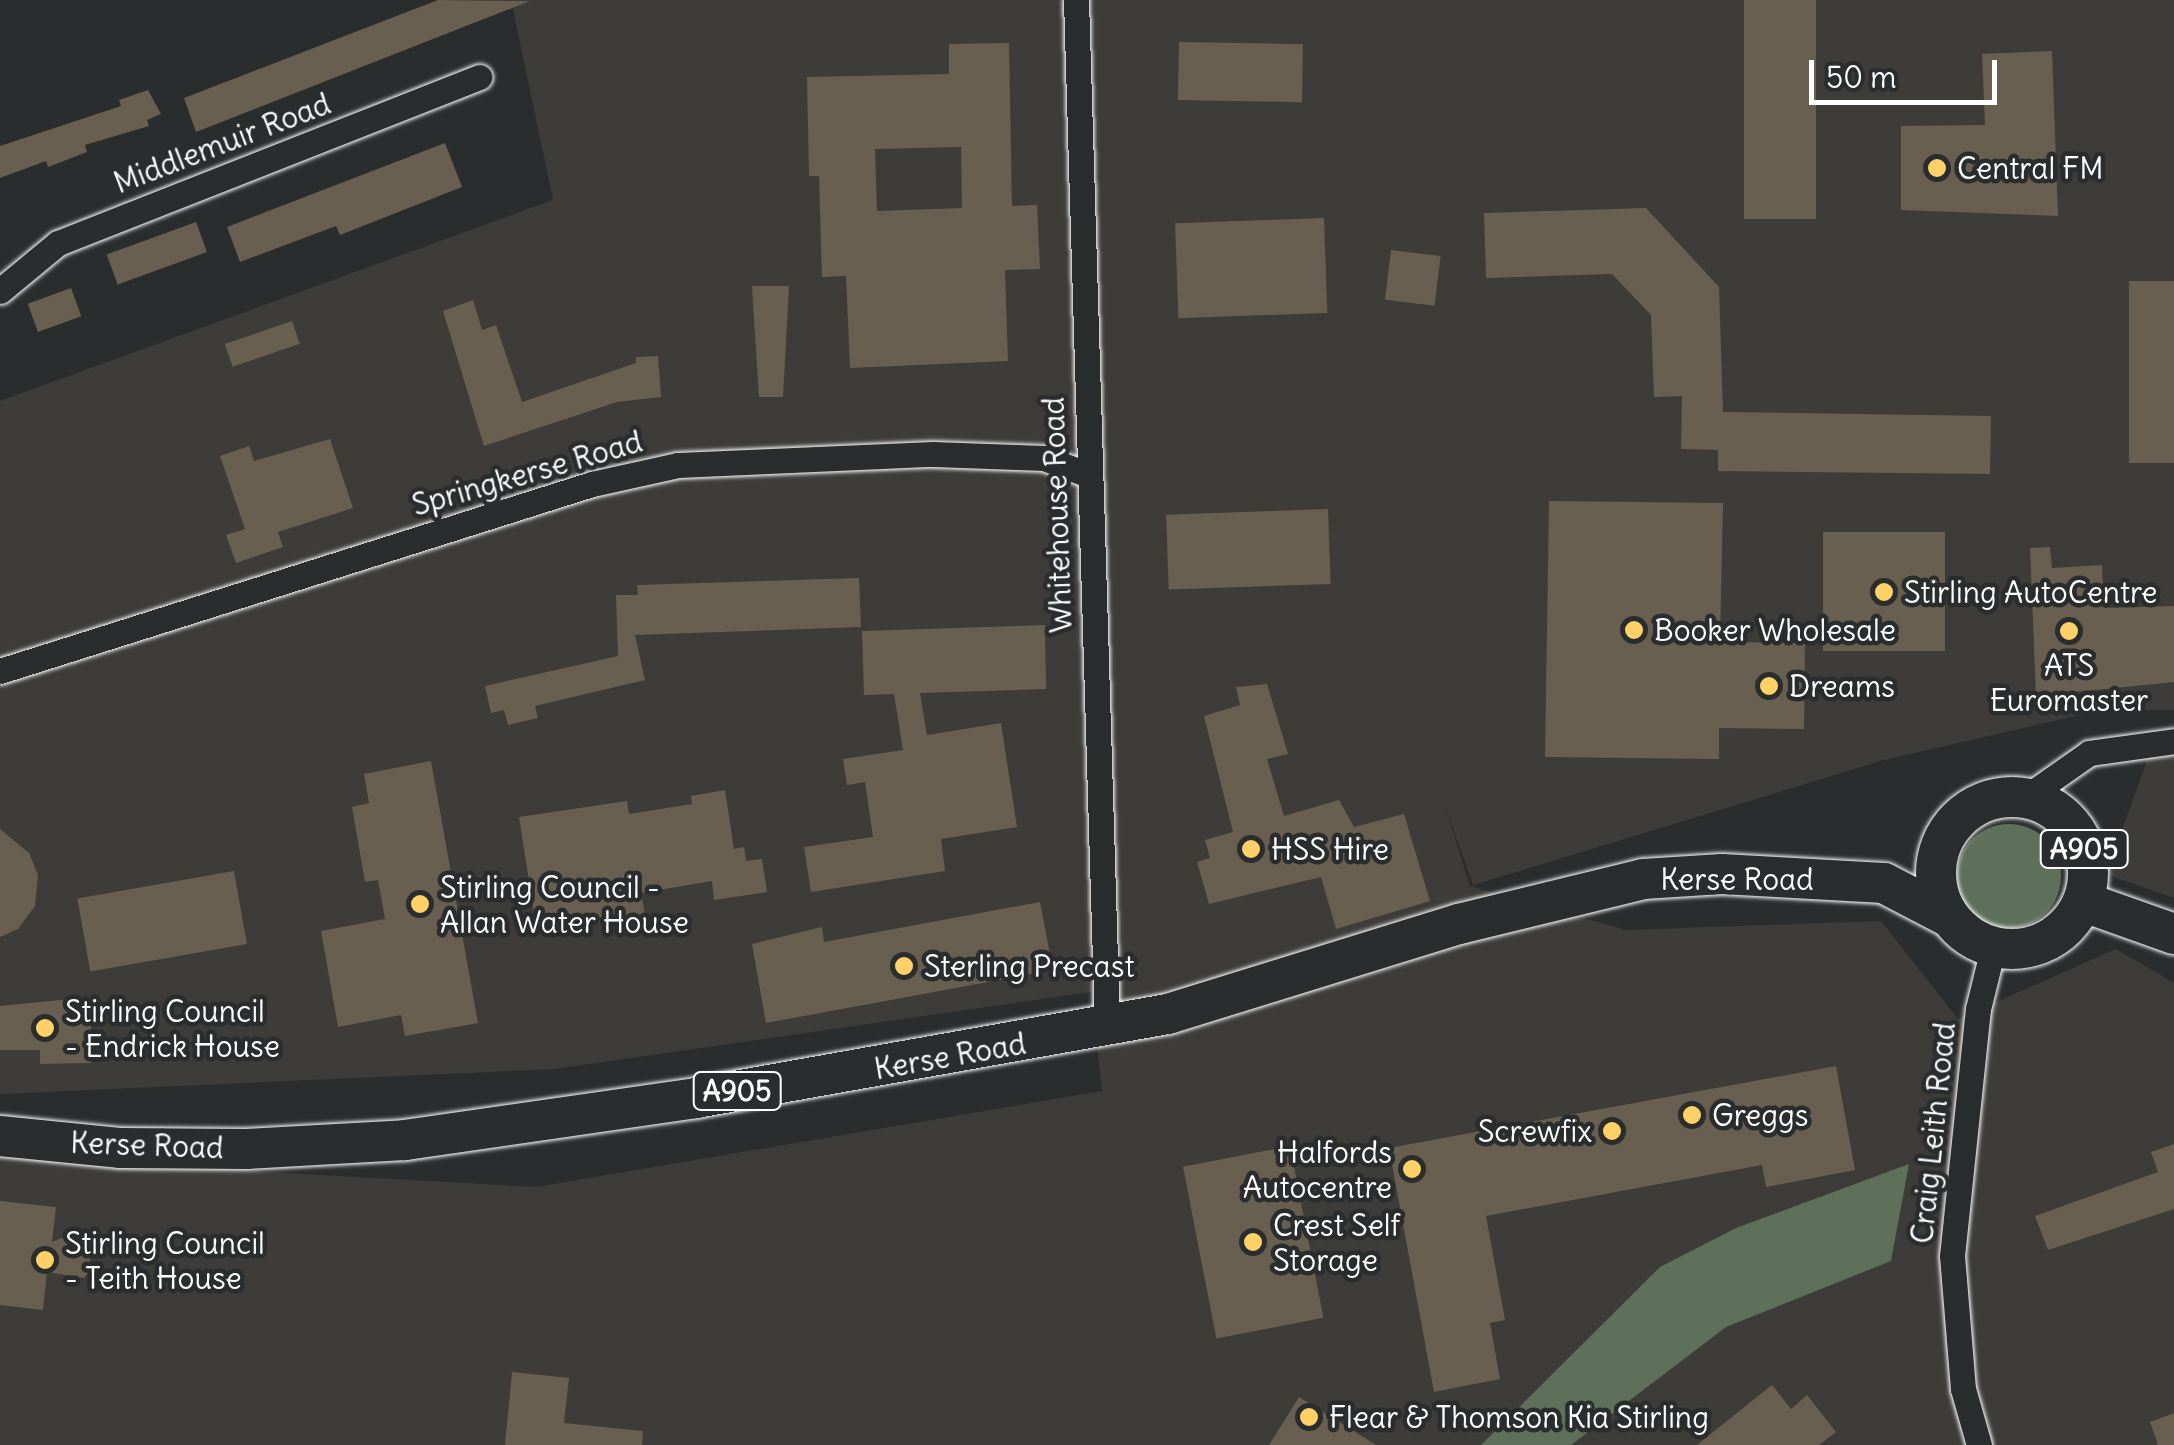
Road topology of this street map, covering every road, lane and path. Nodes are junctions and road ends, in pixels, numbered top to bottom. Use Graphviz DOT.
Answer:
graph roads {
  1 [pos="1076,0"];
  2 [pos="480,77"];
  3 [pos="0,290"];
  4 [pos="1088,475"];
  5 [pos="0,671"];
  6 [pos="2174,740"];
  7 [pos="2025,798"];
  8 [pos="1944,838"];
  9 [pos="1884,883"];
  10 [pos="2084,902"];
  11 [pos="1948,917"];
  12 [pos="2174,934"];
  13 [pos="1993,948"];
  14 [pos="1107,1028"];
  15 [pos="0,1136"];
  16 [pos="1978,1445"];
  1 -- 4 [label="street, Whitehouse Road"];
  2 -- 3 [label="street, Middlemuir Road"];
  4 -- 5 [label="street, Springkerse Road"];
  4 -- 14 [label="street, Whitehouse Road"];
  6 -- 7 [label="street"];
  7 -- 8 [label="main road, A905"];
  7 -- 10 [label="main road, A905"];
  8 -- 9 [label="main road, A905"];
  8 -- 11 [label="main road"];
  9 -- 11 [label="main road, Kerse Road / A905"];
  9 -- 14 [label="main road, Kerse Road / A905"];
  10 -- 12 [label="main road, A905"];
  10 -- 13 [label="main road, A905"];
  11 -- 13 [label="main road, A905"];
  13 -- 16 [label="street, Craig Leith Road"];
  14 -- 15 [label="main road, Kerse Road / A905"];
}
